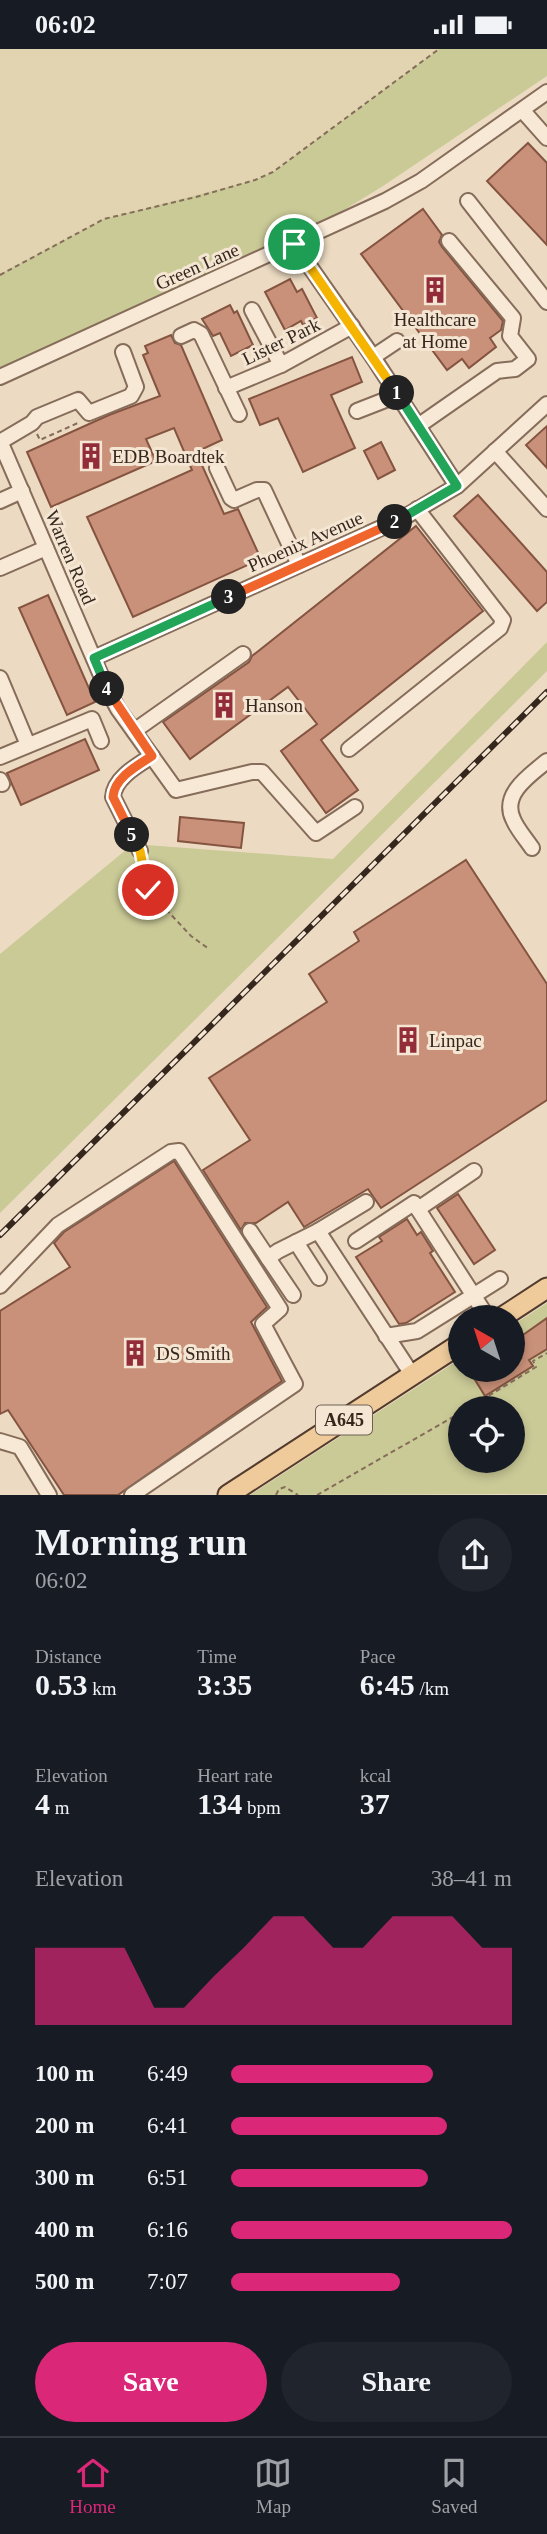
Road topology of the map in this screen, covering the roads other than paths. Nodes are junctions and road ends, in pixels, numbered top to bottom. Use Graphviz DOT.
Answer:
graph roads {
  1 [pos="547,92"];
  2 [pos="523,111"];
  3 [pos="547,138"];
  4 [pos="468,201"];
  5 [pos="449,241"];
  6 [pos="294,244"];
  7 [pos="547,302"];
  8 [pos="252,310"];
  9 [pos="352,326"];
  10 [pos="181,336"];
  11 [pos="397,341"];
  12 [pos="122,352"];
  13 [pos="373,357"];
  14 [pos="281,365"];
  15 [pos="0,377"];
  16 [pos="226,388"];
  17 [pos="398,395"];
  18 [pos="547,404"];
  19 [pos="357,411"];
  20 [pos="239,414"];
  21 [pos="418,426"];
  22 [pos="0,441"];
  23 [pos="495,451"];
  24 [pos="217,468"];
  25 [pos="457,486"];
  26 [pos="22,491"];
  27 [pos="0,501"];
  28 [pos="417,509"];
  29 [pos="547,509"];
  30 [pos="46,548"];
  31 [pos="299,565"];
  32 [pos="0,568"];
  33 [pos="243,654"];
  34 [pos="94,658"];
  35 [pos="0,678"];
  36 [pos="134,730"];
  37 [pos="101,741"];
  38 [pos="28,745"];
  39 [pos="349,749"];
  40 [pos="152,756"];
  41 [pos="0,757"];
  42 [pos="547,761"];
  43 [pos="355,807"];
  44 [pos="532,848"];
  45 [pos="140,851"];
  46 [pos="474,1171"];
  47 [pos="366,1202"];
  48 [pos="418,1209"];
  49 [pos="250,1231"];
  50 [pos="318,1231"];
  51 [pos="356,1241"];
  52 [pos="296,1242"];
  53 [pos="268,1258"];
  54 [pos="319,1278"];
  55 [pos="500,1279"];
  56 [pos="0,1286"];
  57 [pos="547,1288"];
  58 [pos="293,1295"];
  59 [pos="474,1296"];
  60 [pos="480,1305"];
  61 [pos="522,1305"];
  62 [pos="386,1336"];
  63 [pos="448,1352"];
  64 [pos="413,1375"];
  65 [pos="0,1441"];
  66 [pos="49,1495"];
  67 [pos="132,1495"];
  68 [pos="228,1495"];
  1 -- 2 [label="street, Green Lane"];
  2 -- 3 [label="street"];
  2 -- 6 [label="street, Green Lane"];
  4 -- 7 [label="street"];
  5 -- 21 [label="street"];
  6 -- 9 [label="street"];
  6 -- 15 [label="street, Green Lane"];
  8 -- 14 [label="street"];
  9 -- 13 [label="street"];
  9 -- 14 [label="street, Lister Park"];
  10 -- 16 [label="street, Lister Park"];
  11 -- 13 [label="street"];
  12 -- 22 [label="street"];
  13 -- 17 [label="street"];
  14 -- 16 [label="street, Lister Park"];
  16 -- 20 [label="street, Lister Park"];
  17 -- 19 [label="street"];
  17 -- 21 [label="street"];
  18 -- 23 [label="street, Phoenix Avenue"];
  21 -- 25 [label="street"];
  22 -- 26 [label="street, Warren Road"];
  23 -- 25 [label="street, Phoenix Avenue"];
  23 -- 29 [label="street"];
  24 -- 31 [label="street"];
  25 -- 28 [label="street, Phoenix Avenue"];
  26 -- 27 [label="street"];
  26 -- 30 [label="street, Warren Road"];
  28 -- 31 [label="street, Phoenix Avenue"];
  28 -- 39 [label="street"];
  30 -- 32 [label="street"];
  30 -- 34 [label="street, Warren Road"];
  31 -- 34 [label="street, Phoenix Avenue"];
  33 -- 36 [label="street"];
  34 -- 36 [label="street, Warren Road"];
  35 -- 38 [label="street"];
  36 -- 40 [label="street, Warren Road"];
  37 -- 38 [label="street"];
  38 -- 41 [label="street"];
  40 -- 43 [label="street, Warren Road"];
  40 -- 45 [label="street"];
  42 -- 44 [label="street"];
  46 -- 48 [label="street"];
  47 -- 50 [label="street"];
  48 -- 51 [label="street"];
  48 -- 59 [label="street"];
  49 -- 53 [label="street"];
  50 -- 52 [label="street"];
  50 -- 62 [label="street"];
  52 -- 53 [label="street"];
  52 -- 54 [label="street"];
  53 -- 58 [label="street"];
  55 -- 59 [label="street"];
  56 -- 67 [label="street"];
  57 -- 61 [label="main road"];
  59 -- 60 [label="street"];
  59 -- 62 [label="street"];
  62 -- 64 [label="street"];
  63 -- 64 [label="main road, A645"];
  64 -- 68 [label="main road, A645"];
  65 -- 66 [label="street"];
}
